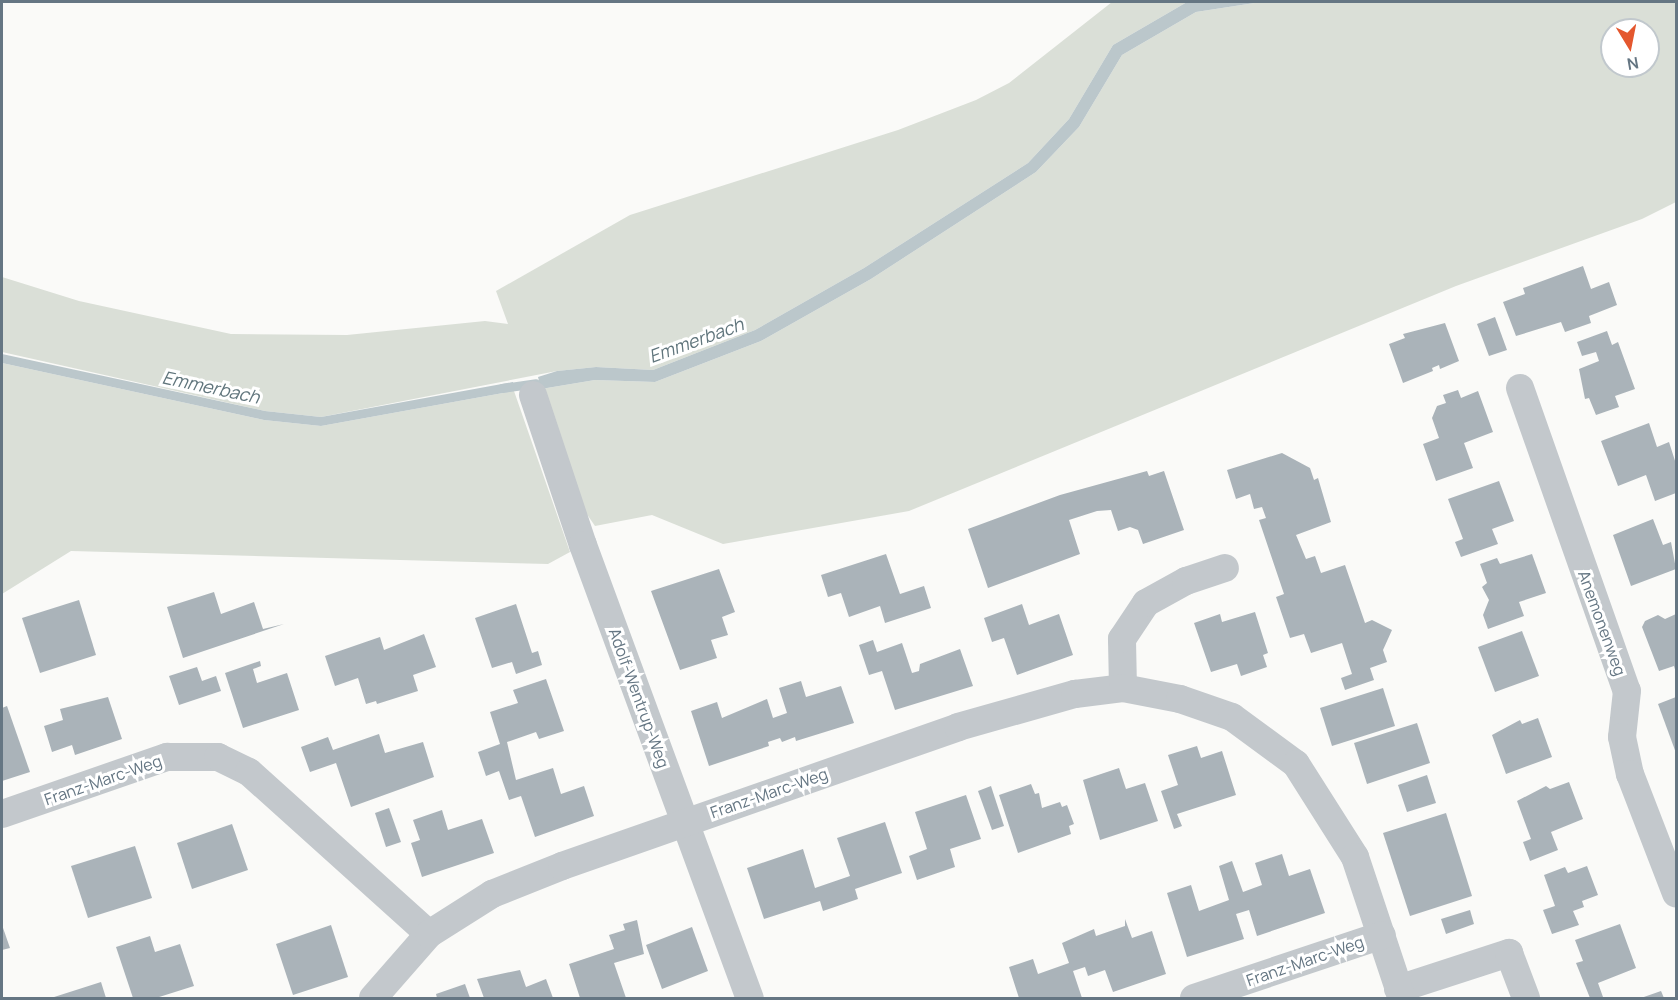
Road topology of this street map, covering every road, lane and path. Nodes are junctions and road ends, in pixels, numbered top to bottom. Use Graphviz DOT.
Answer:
graph roads {
  1 [pos="1520,388"];
  2 [pos="533,395"];
  3 [pos="1225,568"];
  4 [pos="1123,688"];
  5 [pos="2,814"];
  6 [pos="685,823"];
  7 [pos="1677,893"];
  8 [pos="429,934"];
  9 [pos="1382,935"];
  10 [pos="1400,994"];
  11 [pos="373,999"];
  12 [pos="750,999"];
  13 [pos="1194,999"];
  14 [pos="1526,999"];
  1 -- 7 [label="street, Anemonenweg"];
  2 -- 6 [label="street, Adolf-Wentrup-Weg"];
  3 -- 4 [label="street"];
  4 -- 6 [label="street, Franz-Marc-Weg"];
  4 -- 9 [label="street, Franz-Marc-Weg"];
  5 -- 8 [label="street, Franz-Marc-Weg"];
  6 -- 8 [label="street, Franz-Marc-Weg"];
  6 -- 12 [label="street, Adolf-Wentrup-Weg"];
  8 -- 11 [label="street, Franz-Marc-Weg"];
  9 -- 10 [label="street, Franz-Marc-Weg"];
  9 -- 13 [label="street, Franz-Marc-Weg"];
  10 -- 14 [label="street, Franz-Marc-Weg"];
}
